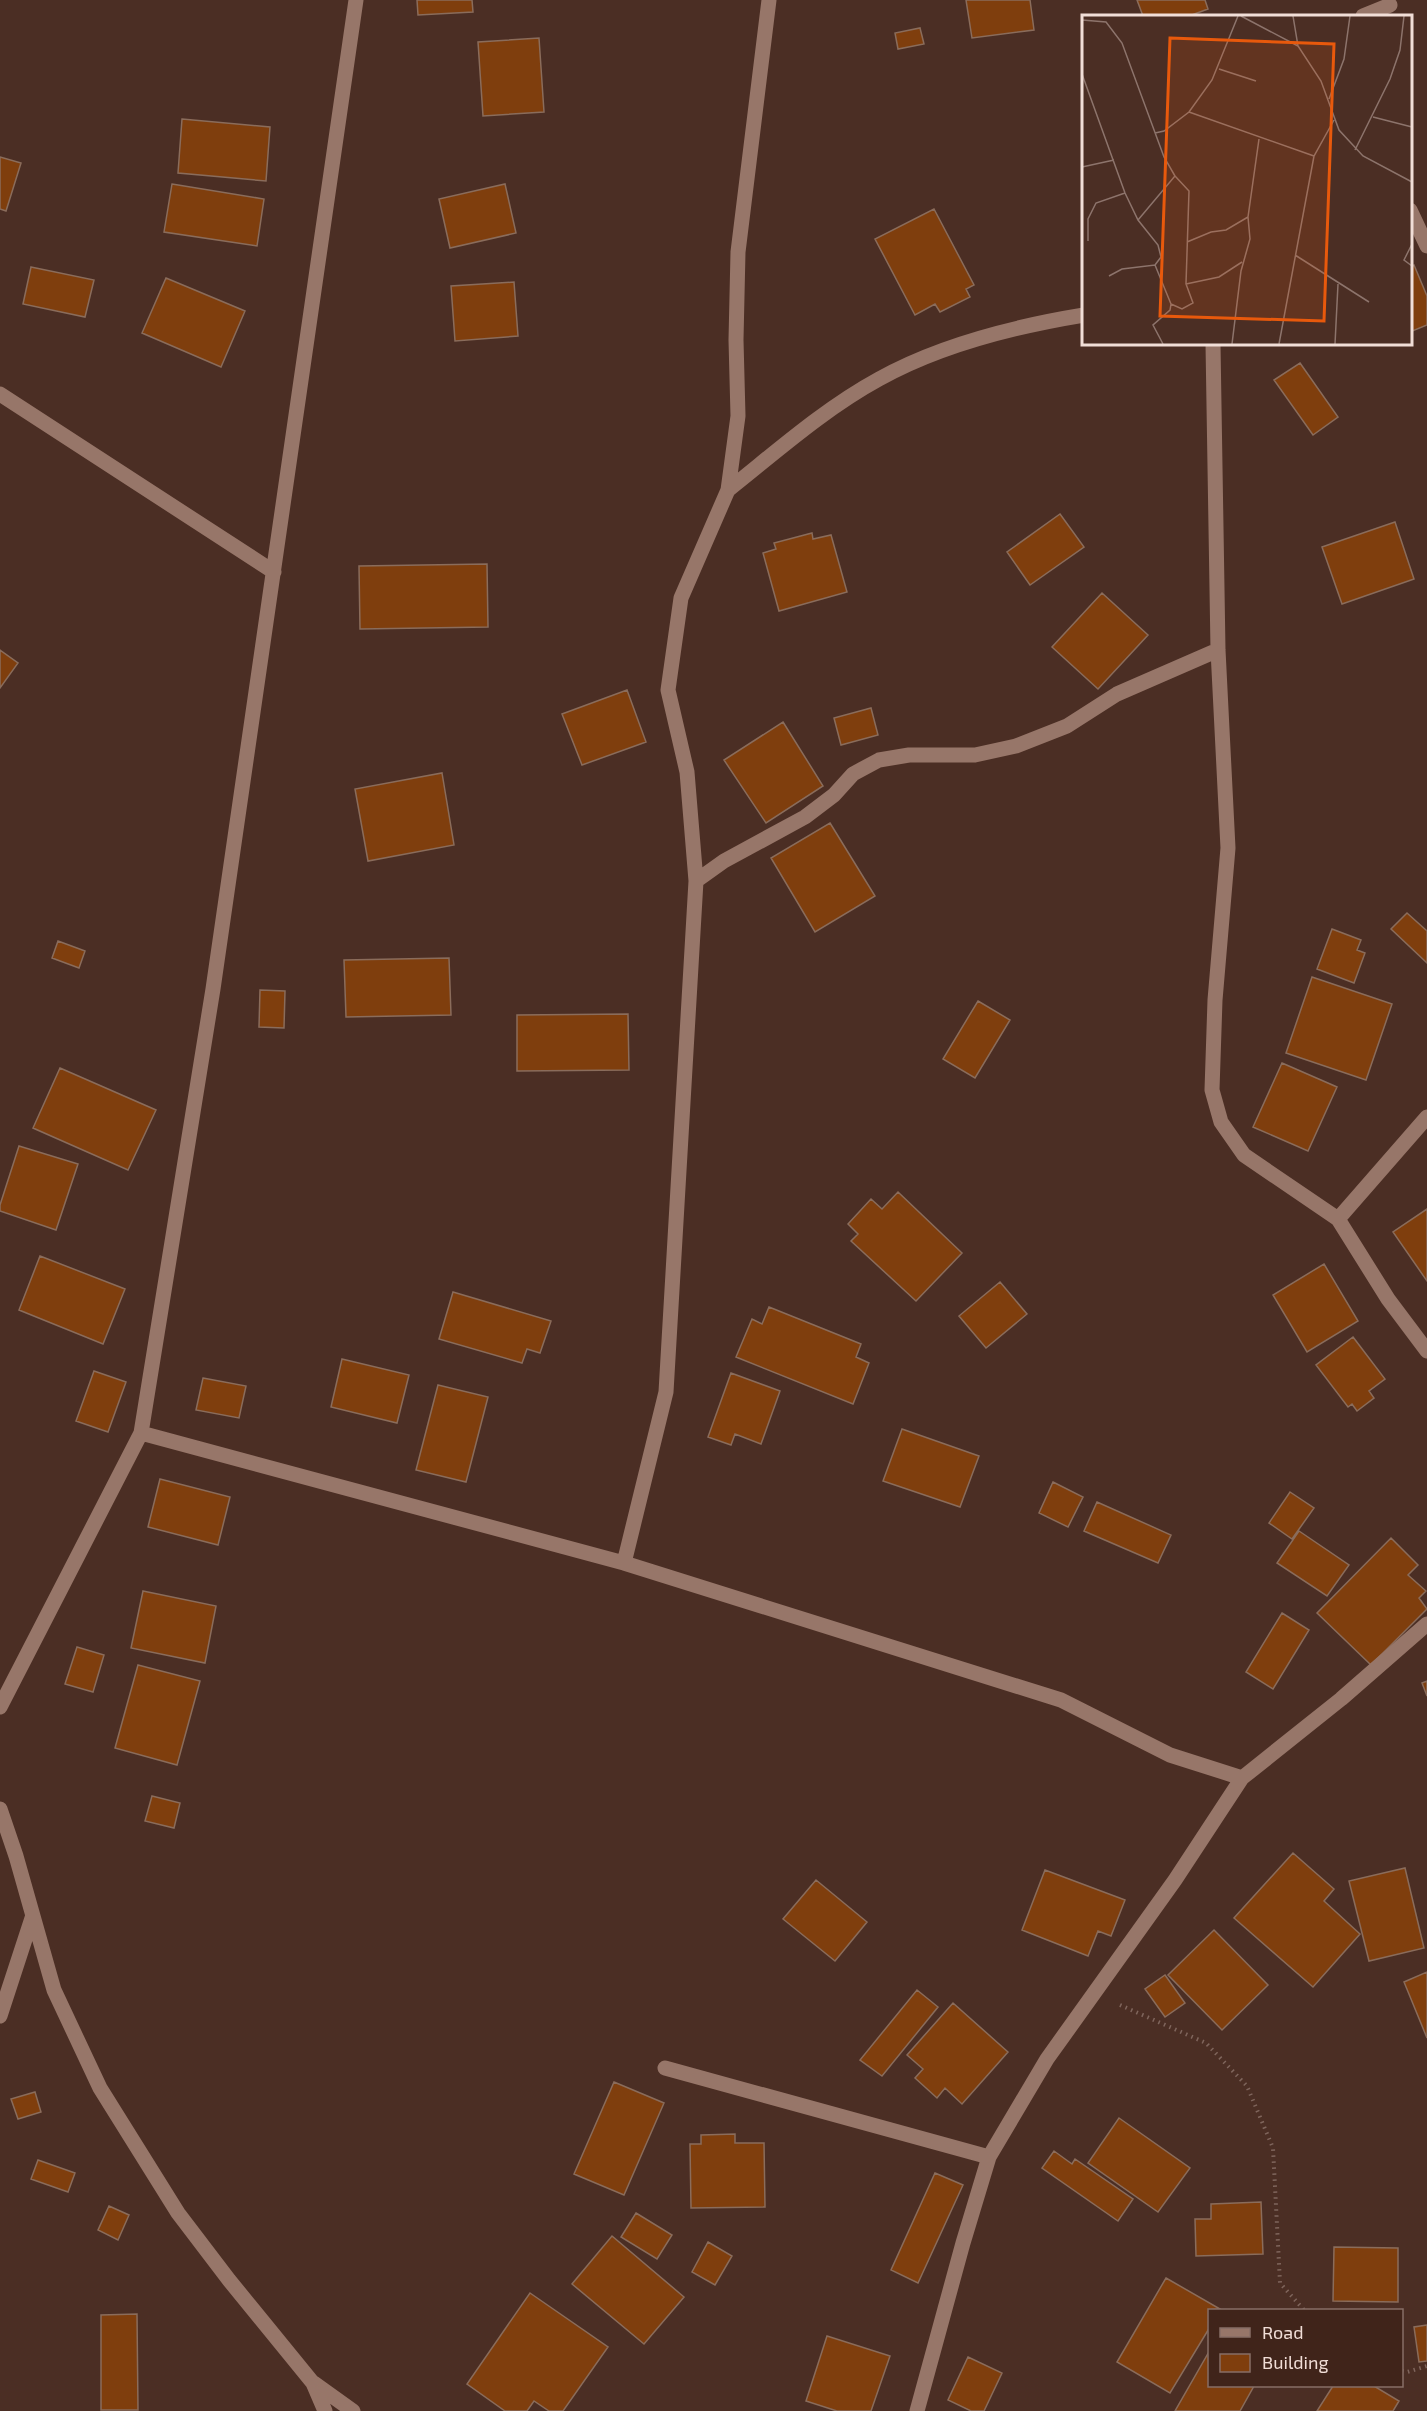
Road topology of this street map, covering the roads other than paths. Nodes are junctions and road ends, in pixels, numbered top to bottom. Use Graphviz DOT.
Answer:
graph roads {
  1 [pos="356,0"];
  2 [pos="769,0"];
  3 [pos="1395,2"];
  4 [pos="1365,15"];
  5 [pos="1380,15"];
  6 [pos="1412,214"];
  7 [pos="1427,246"];
  8 [pos="1082,315"];
  9 [pos="1213,345"];
  10 [pos="0,394"];
  11 [pos="728,490"];
  12 [pos="274,572"];
  13 [pos="1218,650"];
  14 [pos="696,881"];
  15 [pos="1427,1117"];
  16 [pos="1338,1219"];
  17 [pos="1427,1351"];
  18 [pos="141,1433"];
  19 [pos="624,1563"];
  20 [pos="1427,1624"];
  21 [pos="0,1707"];
  22 [pos="1242,1778"];
  23 [pos="0,1809"];
  24 [pos="32,1918"];
  25 [pos="0,2016"];
  26 [pos="665,2068"];
  27 [pos="989,2157"];
  28 [pos="313,2383"];
  29 [pos="325,2411"];
  30 [pos="353,2411"];
  31 [pos="917,2411"];
  1 -- 12 [label="street"];
  2 -- 11 [label="street"];
  3 -- 4 [label="street"];
  3 -- 5 [label="street"];
  6 -- 7 [label="street"];
  8 -- 11 [label="street"];
  9 -- 13 [label="street"];
  10 -- 12 [label="street"];
  11 -- 14 [label="street"];
  12 -- 18 [label="street"];
  13 -- 14 [label="street"];
  13 -- 16 [label="street"];
  14 -- 19 [label="street"];
  15 -- 16 [label="street"];
  16 -- 17 [label="street"];
  18 -- 19 [label="street"];
  18 -- 21 [label="street"];
  19 -- 22 [label="street"];
  20 -- 22 [label="street"];
  22 -- 27 [label="street"];
  23 -- 24 [label="street"];
  24 -- 25 [label="street"];
  24 -- 28 [label="street"];
  26 -- 27 [label="street"];
  27 -- 31 [label="street"];
  28 -- 29 [label="street"];
  28 -- 30 [label="street"];
}
